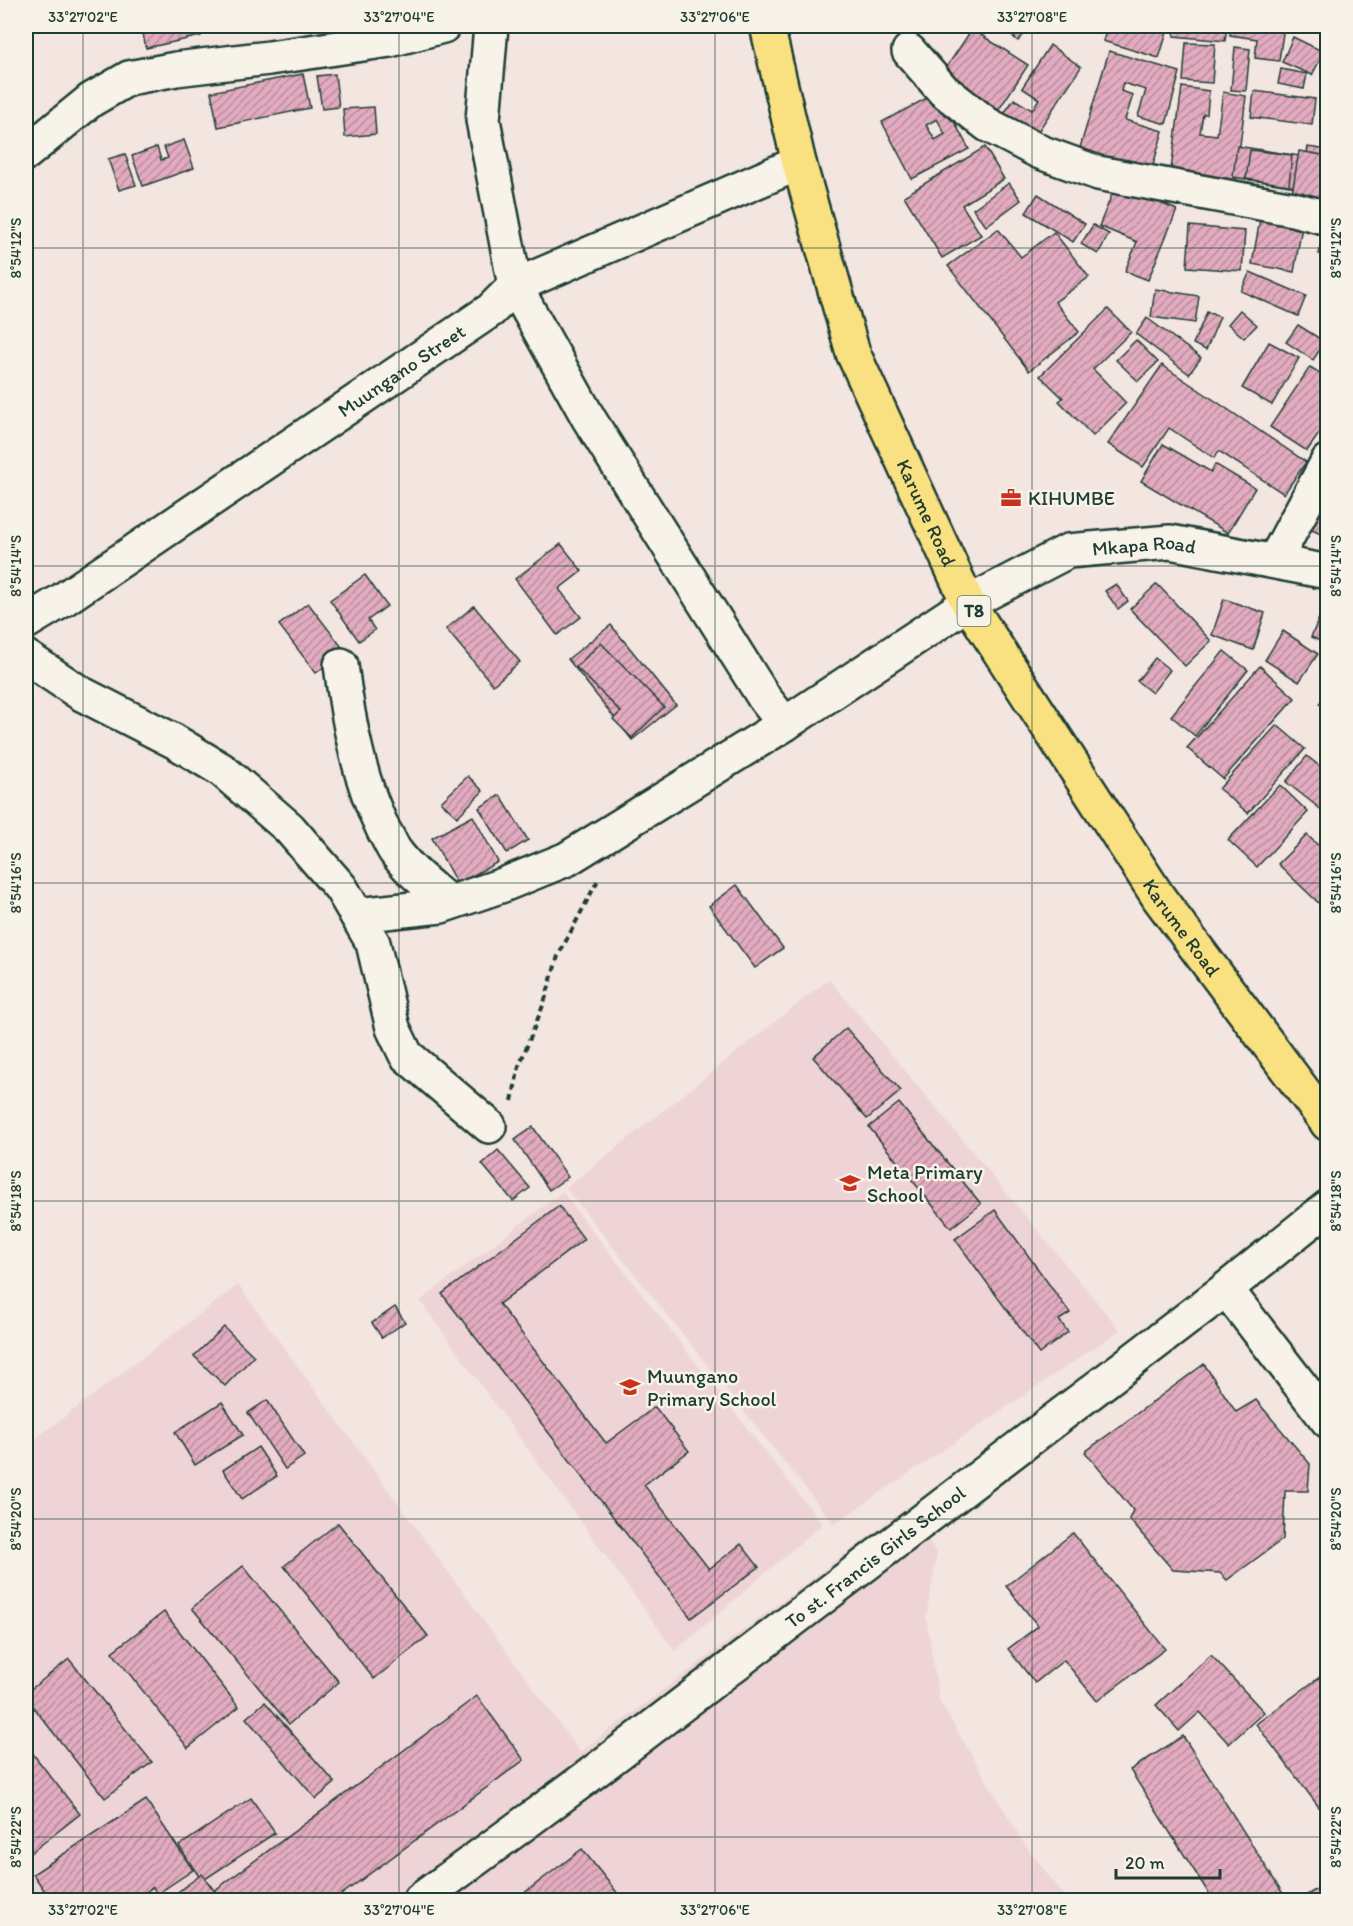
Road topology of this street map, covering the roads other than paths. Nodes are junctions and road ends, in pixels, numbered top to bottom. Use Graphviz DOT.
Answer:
graph roads {
  1 [pos="443,26"];
  2 [pos="491,26"];
  3 [pos="767,26"];
  4 [pos="909,51"];
  5 [pos="26,153"];
  6 [pos="799,163"];
  7 [pos="1328,218"];
  8 [pos="515,286"];
  9 [pos="1328,460"];
  10 [pos="1275,561"];
  11 [pos="1328,572"];
  12 [pos="968,603"];
  13 [pos="26,622"];
  14 [pos="26,657"];
  15 [pos="341,665"];
  16 [pos="785,724"];
  17 [pos="449,903"];
  18 [pos="357,915"];
  19 [pos="500,1116"];
  20 [pos="1328,1124"];
  21 [pos="1328,1207"];
  22 [pos="1226,1289"];
  23 [pos="1328,1421"];
  24 [pos="420,1900"];
  1 -- 5 [label="street"];
  2 -- 8 [label="street"];
  3 -- 6 [label="highway, Karume Road / T8"];
  4 -- 7 [label="street"];
  6 -- 8 [label="street, Muungano Street"];
  6 -- 12 [label="highway, Karume Road / T8"];
  8 -- 13 [label="street, Muungano Street"];
  8 -- 16 [label="street"];
  9 -- 10 [label="street"];
  10 -- 11 [label="street, Mkapa Road"];
  10 -- 12 [label="street, Mkapa Road"];
  12 -- 16 [label="street, Mkapa Road"];
  12 -- 20 [label="highway, Karume Road / T8"];
  14 -- 18 [label="street"];
  15 -- 17 [label="street"];
  16 -- 17 [label="street, Mkapa Road"];
  17 -- 18 [label="street, Mkapa Road"];
  18 -- 19 [label="street"];
  21 -- 22 [label="street, To st. Francis Girls School"];
  22 -- 23 [label="street"];
  22 -- 24 [label="street, To st. Francis Girls School"];
}
